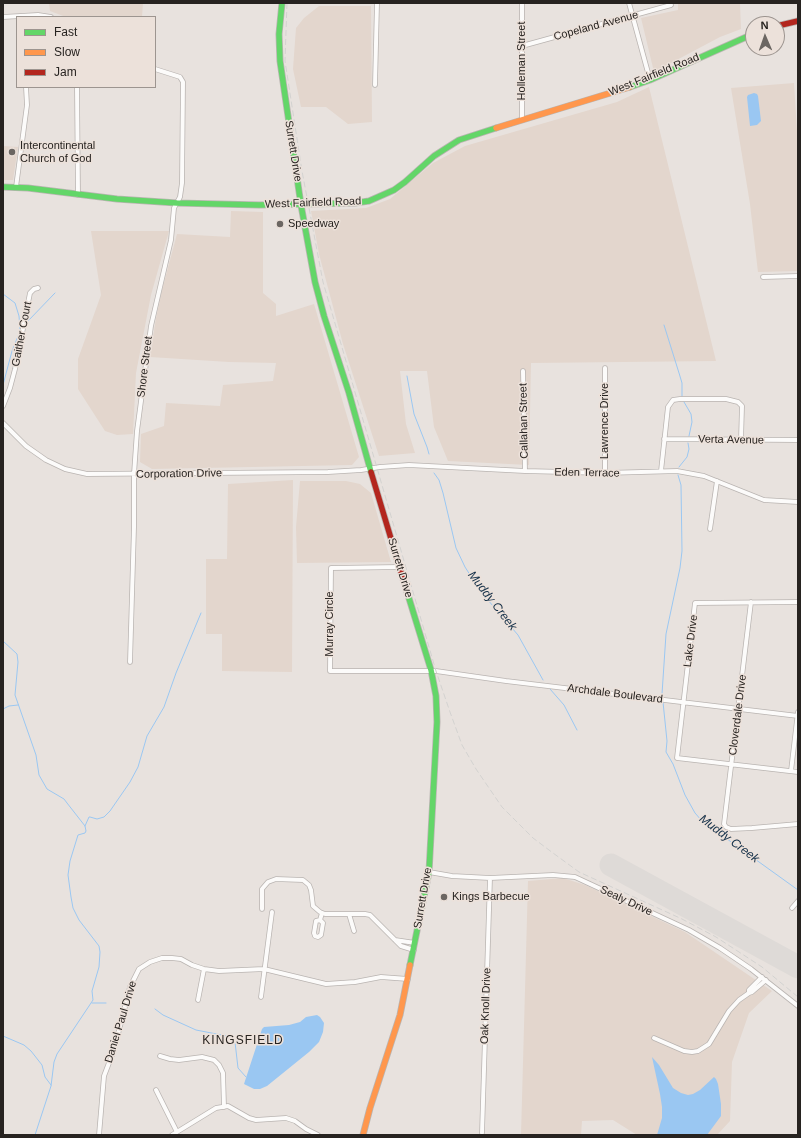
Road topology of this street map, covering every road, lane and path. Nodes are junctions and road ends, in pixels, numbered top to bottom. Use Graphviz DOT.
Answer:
graph roads {
  1 [pos="282,3"];
  2 [pos="377,3"];
  3 [pos="522,3"];
  4 [pos="630,3"];
  5 [pos="671,5"];
  6 [pos="16,16"];
  7 [pos="20,16"];
  8 [pos="44,16"];
  9 [pos="633,16"];
  10 [pos="3,17"];
  11 [pos="798,21"];
  12 [pos="785,24"];
  13 [pos="745,38"];
  14 [pos="522,46"];
  15 [pos="156,69"];
  16 [pos="650,80"];
  17 [pos="375,85"];
  18 [pos="26,88"];
  19 [pos="77,88"];
  20 [pos="522,120"];
  21 [pos="3,187"];
  22 [pos="16,187"];
  23 [pos="78,194"];
  24 [pos="177,203"];
  25 [pos="301,205"];
  26 [pos="798,276"];
  27 [pos="763,277"];
  28 [pos="38,288"];
  29 [pos="605,368"];
  30 [pos="523,371"];
  31 [pos="3,406"];
  32 [pos="3,423"];
  33 [pos="664,439"];
  34 [pos="741,440"];
  35 [pos="798,440"];
  36 [pos="370,469"];
  37 [pos="525,471"];
  38 [pos="661,471"];
  39 [pos="134,474"];
  40 [pos="605,474"];
  41 [pos="717,481"];
  42 [pos="798,502"];
  43 [pos="710,529"];
  44 [pos="400,567"];
  45 [pos="751,602"];
  46 [pos="798,602"];
  47 [pos="130,662"];
  48 [pos="431,670"];
  49 [pos="684,702"];
  50 [pos="738,709"];
  51 [pos="798,712"];
  52 [pos="798,716"];
  53 [pos="732,764"];
  54 [pos="791,771"];
  55 [pos="798,772"];
  56 [pos="798,824"];
  57 [pos="429,872"];
  58 [pos="490,878"];
  59 [pos="798,900"];
  60 [pos="792,908"];
  61 [pos="262,909"];
  62 [pos="272,912"];
  63 [pos="322,913"];
  64 [pos="349,914"];
  65 [pos="320,920"];
  66 [pos="354,931"];
  67 [pos="414,947"];
  68 [pos="204,969"];
  69 [pos="264,969"];
  70 [pos="408,979"];
  71 [pos="764,979"];
  72 [pos="260,997"];
  73 [pos="198,1000"];
  74 [pos="798,1006"];
  75 [pos="654,1038"];
  76 [pos="160,1056"];
  77 [pos="156,1090"];
  78 [pos="224,1107"];
  79 [pos="177,1132"];
  80 [pos="482,1133"];
  81 [pos="99,1135"];
  82 [pos="172,1135"];
  83 [pos="318,1135"];
  84 [pos="363,1135"];
  1 -- 25 [label="street, Surrett Drive"];
  2 -- 17 [label="street"];
  3 -- 14 [label="street, Holleman Street"];
  4 -- 9 [label="street"];
  5 -- 9 [label="street, Copeland Avenue"];
  6 -- 10 [label="street"];
  7 -- 8 [label="street"];
  9 -- 14 [label="street, Copeland Avenue"];
  9 -- 16 [label="street"];
  11 -- 12 [label="street"];
  13 -- 16 [label="street, West Fairfield Road"];
  14 -- 20 [label="street, Holleman Street"];
  15 -- 24 [label="street, Shore Street"];
  16 -- 20 [label="street, West Fairfield Road"];
  18 -- 22 [label="street"];
  19 -- 23 [label="street"];
  20 -- 25 [label="street, West Fairfield Road"];
  21 -- 22 [label="street, West Fairfield Road"];
  22 -- 23 [label="street, West Fairfield Road"];
  23 -- 24 [label="street, West Fairfield Road"];
  24 -- 25 [label="street, West Fairfield Road"];
  24 -- 39 [label="street, Shore Street"];
  25 -- 36 [label="street, Surrett Drive"];
  26 -- 27 [label="street"];
  28 -- 31 [label="street, Gaither Court"];
  29 -- 40 [label="street, Lawrence Drive"];
  30 -- 37 [label="street, Callahan Street"];
  32 -- 39 [label="street, Corporation Drive"];
  33 -- 34 [label="street, Verta Avenue"];
  33 -- 34 [label="street"];
  33 -- 38 [label="street"];
  34 -- 35 [label="street, Verta Avenue"];
  36 -- 37 [label="street, Eden Terrace"];
  36 -- 39 [label="street, Corporation Drive"];
  36 -- 44 [label="street, Surrett Drive"];
  37 -- 40 [label="street, Eden Terrace"];
  38 -- 40 [label="street, Eden Terrace"];
  38 -- 41 [label="street, Eden Terrace"];
  39 -- 47 [label="street, Shore Street"];
  41 -- 42 [label="street, Eden Terrace"];
  41 -- 43 [label="street"];
  44 -- 48 [label="street, Surrett Drive"];
  44 -- 48 [label="street, Murray Circle"];
  45 -- 46 [label="street, Lake Drive"];
  45 -- 49 [label="street, Lake Drive"];
  45 -- 50 [label="street, Cloverdale Drive"];
  48 -- 49 [label="street, Archdale Boulevard"];
  48 -- 57 [label="street, Surrett Drive"];
  49 -- 50 [label="street, Archdale Boulevard"];
  49 -- 53 [label="street, Lake Drive"];
  50 -- 52 [label="street, Archdale Boulevard"];
  50 -- 53 [label="street, Cloverdale Drive"];
  51 -- 52 [label="street"];
  52 -- 54 [label="street"];
  53 -- 54 [label="street"];
  53 -- 56 [label="street, Cloverdale Drive"];
  54 -- 55 [label="street"];
  57 -- 58 [label="street, Sealy Drive"];
  57 -- 67 [label="street, Surrett Drive"];
  58 -- 71 [label="street, Sealy Drive"];
  58 -- 80 [label="street, Oak Knoll Drive"];
  59 -- 60 [label="street"];
  61 -- 63 [label="street"];
  62 -- 69 [label="street"];
  63 -- 64 [label="street"];
  63 -- 65 [label="street"];
  64 -- 66 [label="street"];
  64 -- 67 [label="street"];
  67 -- 70 [label="street, Surrett Drive"];
  68 -- 69 [label="street, Daniel Paul Drive"];
  68 -- 73 [label="street"];
  68 -- 81 [label="street, Daniel Paul Drive"];
  69 -- 70 [label="street, Daniel Paul Drive"];
  69 -- 72 [label="street"];
  70 -- 84 [label="street, Surrett Drive"];
  71 -- 74 [label="street, Sealy Drive"];
  71 -- 75 [label="street"];
  76 -- 78 [label="street"];
  77 -- 79 [label="street"];
  78 -- 79 [label="street"];
  78 -- 83 [label="street"];
  79 -- 82 [label="street"];
}
